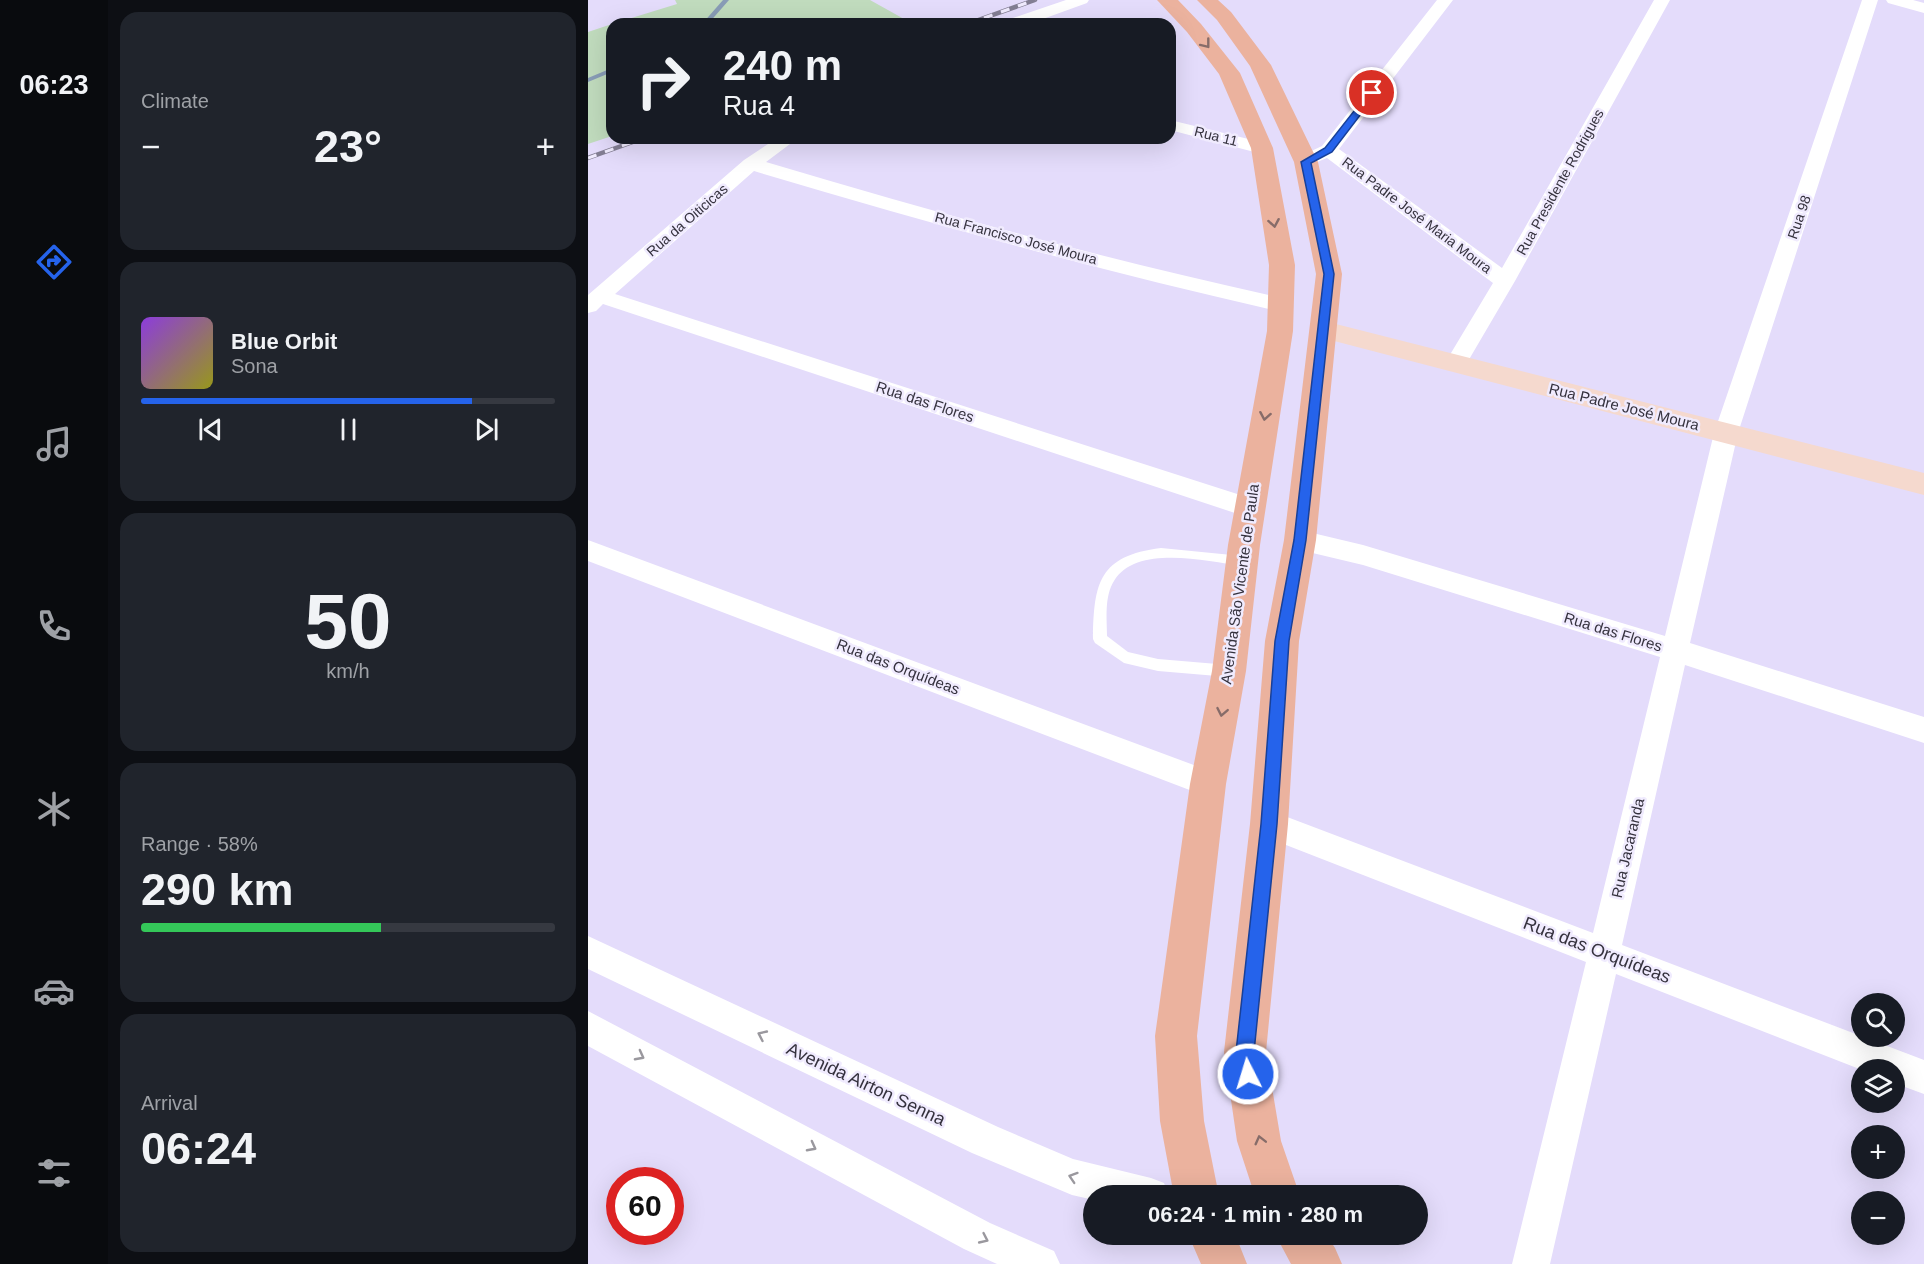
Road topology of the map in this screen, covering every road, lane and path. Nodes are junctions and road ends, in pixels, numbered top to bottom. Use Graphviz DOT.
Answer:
graph roads {
  1 [pos="1081,0"];
  2 [pos="1167,0"];
  3 [pos="1207,0"];
  4 [pos="1445,0"];
  5 [pos="1662,0"];
  6 [pos="1870,0"];
  7 [pos="1894,0"];
  8 [pos="1924,8"];
  9 [pos="1030,18"];
  10 [pos="1176,126"];
  11 [pos="780,144"];
  12 [pos="1262,148"];
  13 [pos="1317,156"];
  14 [pos="751,164"];
  15 [pos="1505,281"];
  16 [pos="594,301"];
  17 [pos="1282,305"];
  18 [pos="1324,330"];
  19 [pos="1455,363"];
  20 [pos="1726,433"];
  21 [pos="1924,484"];
  22 [pos="1250,508"];
  23 [pos="1300,540"];
  24 [pos="588,550"];
  25 [pos="1242,561"];
  26 [pos="1282,641"];
  27 [pos="1675,650"];
  28 [pos="1232,656"];
  29 [pos="1924,730"];
  30 [pos="1208,784"];
  31 [pos="1269,824"];
  32 [pos="588,952"];
  33 [pos="1603,953"];
  34 [pos="588,1028"];
  35 [pos="1924,1077"];
  36 [pos="1102,1185"];
  37 [pos="1195,1185"];
  38 [pos="1274,1185"];
  39 [pos="1216,1245"];
  40 [pos="1306,1245"];
  41 [pos="1041,1264"];
  42 [pos="1224,1264"];
  43 [pos="1319,1264"];
  44 [pos="1532,1264"];
  1 -- 9 [label="street"];
  2 -- 12 [label="main road, Avenida São Vicente de Paula, one-way"];
  3 -- 13 [label="main road"];
  4 -- 13 [label="street"];
  5 -- 15 [label="street, Rua Presidente Rodrigues"];
  6 -- 20 [label="street, Rua 98"];
  7 -- 8 [label="street"];
  10 -- 12 [label="street, Rua 11"];
  11 -- 14 [label="street, Rua da Oiticicas"];
  12 -- 17 [label="main road, Avenida São Vicente de Paula, one-way"];
  13 -- 15 [label="street, Rua Padre José Maria Moura"];
  13 -- 18 [label="main road"];
  14 -- 16 [label="street, Rua da Oiticicas"];
  14 -- 17 [label="street, Rua Francisco José Moura"];
  15 -- 19 [label="street, Rua Presidente Rodrigues"];
  16 -- 22 [label="street, Rua das Flores"];
  17 -- 22 [label="main road, Avenida São Vicente de Paula, one-way"];
  18 -- 19 [label="street, Rua Padre José Moura"];
  18 -- 23 [label="main road"];
  19 -- 20 [label="street, Rua Padre José Moura"];
  20 -- 21 [label="street, Rua Padre José Moura"];
  20 -- 27 [label="street, Rua Jacaranda"];
  22 -- 25 [label="main road, Avenida São Vicente de Paula"];
  23 -- 26 [label="main road"];
  23 -- 27 [label="street, Rua das Flores"];
  24 -- 30 [label="street, Rua das Orquídeas"];
  25 -- 28 [label="main road, Avenida São Vicente de Paula"];
  25 -- 28 [label="lane"];
  26 -- 28 [label="main road"];
  26 -- 31 [label="main road"];
  27 -- 29 [label="street, Rua das Flores"];
  27 -- 33 [label="street, Rua Jacaranda"];
  28 -- 30 [label="main road, Avenida São Vicente de Paula, one-way"];
  30 -- 37 [label="main road, Avenida São Vicente de Paula"];
  31 -- 33 [label="street, Rua das Orquídeas"];
  38 -- 31 [label="main road, one-way"];
  36 -- 32 [label="street, Avenida Airton Senna, one-way"];
  33 -- 35 [label="street, Rua das Orquídeas"];
  33 -- 44 [label="street, Rua Jacaranda"];
  34 -- 41 [label="street, one-way"];
  39 -- 42 [label="main road"];
  40 -- 43 [label="main road"];
}
